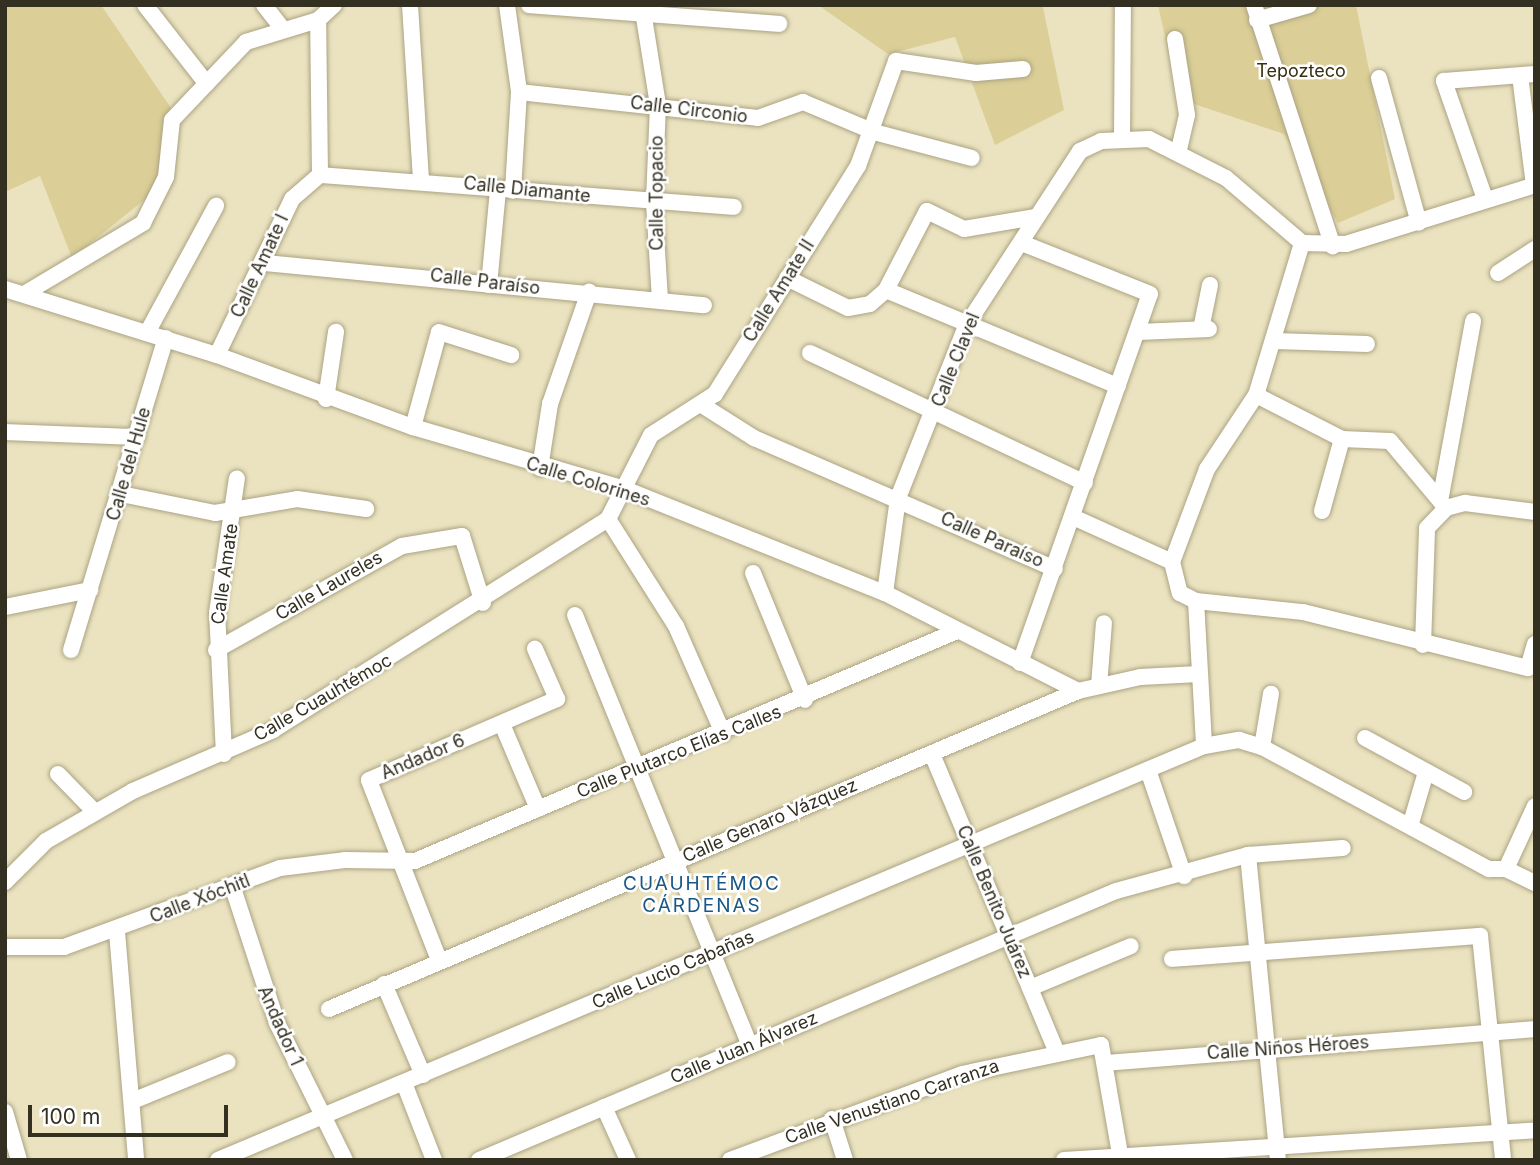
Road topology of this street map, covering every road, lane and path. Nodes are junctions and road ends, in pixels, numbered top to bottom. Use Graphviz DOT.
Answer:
graph roads {
  1 [pos="145,5"];
  2 [pos="264,5"];
  3 [pos="334,5"];
  4 [pos="410,5"];
  5 [pos="507,5"];
  6 [pos="529,5"];
  7 [pos="1123,5"];
  8 [pos="1309,5"];
  9 [pos="642,9"];
  10 [pos="1256,12"];
  11 [pos="318,20"];
  12 [pos="779,24"];
  13 [pos="283,29"];
  14 [pos="1175,39"];
  15 [pos="1024,69"];
  16 [pos="1527,75"];
  17 [pos="1379,78"];
  18 [pos="207,84"];
  19 [pos="519,92"];
  20 [pos="658,105"];
  21 [pos="874,132"];
  22 [pos="1122,138"];
  23 [pos="1178,153"];
  24 [pos="972,158"];
  25 [pos="320,174"];
  26 [pos="421,178"];
  27 [pos="1534,185"];
  28 [pos="506,190"];
  29 [pos="1484,196"];
  30 [pos="654,202"];
  31 [pos="216,206"];
  32 [pos="734,207"];
  33 [pos="1036,216"];
  34 [pos="1425,221"];
  35 [pos="1022,243"];
  36 [pos="1302,243"];
  37 [pos="1333,246"];
  38 [pos="1535,249"];
  39 [pos="265,263"];
  40 [pos="1498,273"];
  41 [pos="788,278"];
  42 [pos="489,285"];
  43 [pos="1210,285"];
  44 [pos="5,289"];
  45 [pos="886,290"];
  46 [pos="589,292"];
  47 [pos="23,294"];
  48 [pos="660,299"];
  49 [pos="704,305"];
  50 [pos="1473,321"];
  51 [pos="966,326"];
  52 [pos="336,332"];
  53 [pos="1138,332"];
  54 [pos="147,333"];
  55 [pos="166,338"];
  56 [pos="1275,341"];
  57 [pos="1367,344"];
  58 [pos="810,353"];
  59 [pos="217,355"];
  60 [pos="511,355"];
  61 [pos="1118,386"];
  62 [pos="1256,395"];
  63 [pos="326,399"];
  64 [pos="702,405"];
  65 [pos="935,412"];
  66 [pos="413,427"];
  67 [pos="5,432"];
  68 [pos="137,437"];
  69 [pos="1342,439"];
  70 [pos="540,468"];
  71 [pos="237,478"];
  72 [pos="1085,483"];
  73 [pos="622,488"];
  74 [pos="121,494"];
  75 [pos="898,498"];
  76 [pos="1443,502"];
  77 [pos="1533,504"];
  78 [pos="366,509"];
  79 [pos="1322,511"];
  80 [pos="234,512"];
  81 [pos="1073,517"];
  82 [pos="608,519"];
  83 [pos="1172,562"];
  84 [pos="1055,569"];
  85 [pos="752,573"];
  86 [pos="90,590"];
  87 [pos="886,593"];
  88 [pos="1196,601"];
  89 [pos="483,603"];
  90 [pos="5,607"];
  91 [pos="575,615"];
  92 [pos="1104,623"];
  93 [pos="957,631"];
  94 [pos="1535,644"];
  95 [pos="1423,645"];
  96 [pos="535,649"];
  97 [pos="71,650"];
  98 [pos="216,650"];
  99 [pos="1020,663"];
  100 [pos="1199,674"];
  101 [pos="1099,686"];
  102 [pos="1078,691"];
  103 [pos="1271,694"];
  104 [pos="805,701"];
  105 [pos="502,724"];
  106 [pos="723,733"];
  107 [pos="1365,738"];
  108 [pos="1204,746"];
  109 [pos="1262,747"];
  110 [pos="224,754"];
  111 [pos="932,754"];
  112 [pos="639,769"];
  113 [pos="1426,772"];
  114 [pos="1149,773"];
  115 [pos="58,774"];
  116 [pos="1464,792"];
  117 [pos="1535,806"];
  118 [pos="538,809"];
  119 [pos="95,812"];
  120 [pos="1411,822"];
  121 [pos="970,845"];
  122 [pos="1343,848"];
  123 [pos="1248,855"];
  124 [pos="676,861"];
  125 [pos="398,863"];
  126 [pos="1506,869"];
  127 [pos="1184,876"];
  128 [pos="5,883"];
  129 [pos="1535,883"];
  130 [pos="232,885"];
  131 [pos="117,932"];
  132 [pos="1009,936"];
  133 [pos="1131,946"];
  134 [pos="5,947"];
  135 [pos="1258,952"];
  136 [pos="712,953"];
  137 [pos="1172,959"];
  138 [pos="439,960"];
  139 [pos="384,984"];
  140 [pos="1030,989"];
  141 [pos="329,1009"];
  142 [pos="1535,1029"];
  143 [pos="1490,1032"];
  144 [pos="750,1046"];
  145 [pos="1267,1049"];
  146 [pos="1056,1050"];
  147 [pos="228,1062"];
  148 [pos="1105,1063"];
  149 [pos="423,1075"];
  150 [pos="404,1083"];
  151 [pos="135,1100"];
  152 [pos="604,1107"];
  153 [pos="5,1112"];
  154 [pos="321,1115"];
  155 [pos="832,1119"];
  156 [pos="1535,1130"];
  157 [pos="1501,1134"];
  158 [pos="255,1143"];
  159 [pos="1277,1154"];
  160 [pos="1121,1158"];
  161 [pos="19,1160"];
  162 [pos="135,1160"];
  163 [pos="218,1160"];
  164 [pos="258,1160"];
  165 [pos="345,1160"];
  166 [pos="434,1160"];
  167 [pos="479,1160"];
  168 [pos="628,1160"];
  169 [pos="730,1160"];
  170 [pos="845,1160"];
  171 [pos="1064,1160"];
  172 [pos="1503,1160"];
  1 -- 18 [label="street"];
  2 -- 13 [label="street"];
  3 -- 11 [label="street"];
  4 -- 26 [label="street"];
  5 -- 19 [label="street"];
  6 -- 9 [label="street"];
  7 -- 22 [label="street"];
  8 -- 10 [label="street"];
  9 -- 12 [label="street"];
  9 -- 20 [label="street, Calle Topacio"];
  10 -- 37 [label="street"];
  11 -- 13 [label="street"];
  11 -- 25 [label="street"];
  13 -- 18 [label="street"];
  14 -- 23 [label="street"];
  15 -- 21 [label="street, Calle Amate II"];
  16 -- 27 [label="street"];
  16 -- 29 [label="street"];
  17 -- 34 [label="street"];
  18 -- 47 [label="street"];
  19 -- 20 [label="street, Calle Circonio"];
  19 -- 28 [label="street"];
  20 -- 21 [label="street, Calle Circonio"];
  20 -- 30 [label="street, Calle Topacio"];
  21 -- 24 [label="street, Calle Circonio"];
  21 -- 41 [label="street, Calle Amate II"];
  22 -- 23 [label="street"];
  22 -- 33 [label="street, Calle Clavel"];
  23 -- 36 [label="street"];
  25 -- 26 [label="street, Calle Diamante"];
  25 -- 39 [label="street, Calle Amate I"];
  26 -- 28 [label="street, Calle Diamante"];
  27 -- 29 [label="street"];
  28 -- 30 [label="street, Calle Diamante"];
  28 -- 42 [label="street"];
  29 -- 34 [label="street"];
  30 -- 32 [label="street, Calle Diamante"];
  30 -- 48 [label="street, Calle Topacio"];
  31 -- 54 [label="street"];
  33 -- 35 [label="street, Calle Clavel"];
  33 -- 45 [label="street"];
  34 -- 37 [label="street"];
  35 -- 51 [label="street, Calle Clavel"];
  35 -- 53 [label="street"];
  36 -- 37 [label="street"];
  36 -- 56 [label="street"];
  38 -- 40 [label="street"];
  39 -- 42 [label="street, Calle Paraíso"];
  39 -- 59 [label="street, Calle Amate I"];
  41 -- 45 [label="street"];
  41 -- 64 [label="street, Calle Amate II"];
  42 -- 46 [label="street, Calle Paraíso"];
  43 -- 53 [label="street"];
  44 -- 47 [label="street, Calle Colorines"];
  45 -- 51 [label="street"];
  46 -- 48 [label="street, Calle Paraíso"];
  46 -- 70 [label="street"];
  47 -- 54 [label="street, Calle Colorines"];
  48 -- 49 [label="street, Calle Paraíso"];
  50 -- 76 [label="street"];
  51 -- 61 [label="street"];
  51 -- 65 [label="street, Calle Clavel"];
  52 -- 63 [label="street"];
  53 -- 61 [label="street"];
  54 -- 55 [label="street, Calle Colorines"];
  55 -- 59 [label="street, Calle Colorines"];
  55 -- 68 [label="street, Calle del Hule"];
  56 -- 57 [label="street"];
  56 -- 62 [label="street"];
  58 -- 65 [label="street"];
  59 -- 63 [label="street, Calle Colorines"];
  60 -- 66 [label="street"];
  61 -- 72 [label="street"];
  62 -- 69 [label="street"];
  62 -- 83 [label="street"];
  63 -- 66 [label="street, Calle Colorines"];
  64 -- 73 [label="street"];
  64 -- 75 [label="street, Calle Paraíso"];
  65 -- 72 [label="street"];
  65 -- 75 [label="street, Calle Clavel"];
  66 -- 70 [label="street, Calle Colorines"];
  67 -- 68 [label="street"];
  68 -- 74 [label="street, Calle del Hule"];
  69 -- 76 [label="street"];
  69 -- 79 [label="street"];
  70 -- 73 [label="street, Calle Colorines"];
  71 -- 80 [label="street, Calle Amate"];
  72 -- 81 [label="street"];
  73 -- 82 [label="street"];
  73 -- 87 [label="street, Calle Colorines"];
  74 -- 80 [label="street"];
  74 -- 86 [label="street, Calle del Hule"];
  75 -- 84 [label="street, Calle Paraíso"];
  75 -- 87 [label="street, Calle Clavel"];
  76 -- 77 [label="street"];
  76 -- 95 [label="street"];
  78 -- 80 [label="street"];
  80 -- 98 [label="street, Calle Amate"];
  81 -- 83 [label="street"];
  81 -- 84 [label="street"];
  82 -- 89 [label="street, Calle Cuauhtémoc"];
  82 -- 106 [label="street"];
  83 -- 88 [label="street"];
  84 -- 99 [label="street"];
  85 -- 104 [label="street"];
  86 -- 90 [label="street"];
  86 -- 97 [label="street, Calle del Hule"];
  87 -- 93 [label="street, Calle Colorines"];
  88 -- 95 [label="street"];
  88 -- 100 [label="street"];
  89 -- 98 [label="street, Calle Laureles"];
  89 -- 110 [label="street, Calle Cuauhtémoc"];
  91 -- 112 [label="street"];
  92 -- 101 [label="street"];
  93 -- 99 [label="street, Calle Colorines"];
  93 -- 104 [label="street, Calle Plutarco Elías Calles"];
  94 -- 95 [label="street"];
  96 -- 105 [label="street, Andador 6"];
  98 -- 110 [label="street, Calle Amate"];
  99 -- 102 [label="street, Calle Colorines"];
  100 -- 101 [label="street"];
  100 -- 108 [label="street"];
  101 -- 102 [label="street"];
  102 -- 111 [label="street, Calle Genaro Vázquez"];
  103 -- 109 [label="street"];
  104 -- 106 [label="street, Calle Plutarco Elías Calles"];
  105 -- 118 [label="street"];
  105 -- 125 [label="street, Andador 6"];
  106 -- 112 [label="street, Calle Plutarco Elías Calles"];
  107 -- 113 [label="street"];
  108 -- 109 [label="street, Calle Lucio Cabañas"];
  108 -- 114 [label="street, Calle Lucio Cabañas"];
  109 -- 120 [label="street, Calle Lucio Cabañas"];
  110 -- 119 [label="street, Calle Cuauhtémoc"];
  111 -- 121 [label="street, Calle Benito Juárez"];
  111 -- 124 [label="street, Calle Genaro Vázquez"];
  112 -- 118 [label="street, Calle Plutarco Elías Calles"];
  112 -- 124 [label="street"];
  113 -- 116 [label="street"];
  113 -- 120 [label="street"];
  114 -- 121 [label="street, Calle Lucio Cabañas"];
  114 -- 127 [label="street"];
  115 -- 119 [label="street"];
  117 -- 126 [label="street"];
  118 -- 125 [label="street, Calle Plutarco Elías Calles"];
  119 -- 128 [label="street, Calle Cuauhtémoc"];
  120 -- 126 [label="street, Calle Lucio Cabañas"];
  121 -- 132 [label="street, Calle Benito Juárez"];
  121 -- 136 [label="street, Calle Lucio Cabañas"];
  122 -- 123 [label="street, Calle Juan Álvarez"];
  123 -- 127 [label="street, Calle Juan Álvarez"];
  123 -- 135 [label="street"];
  124 -- 136 [label="street"];
  124 -- 138 [label="street, Calle Genaro Vázquez"];
  125 -- 130 [label="street, Calle Xóchitl"];
  125 -- 138 [label="street"];
  126 -- 129 [label="street, Calle Lucio Cabañas"];
  127 -- 132 [label="street, Calle Juan Álvarez"];
  130 -- 131 [label="street, Calle Xóchitl"];
  130 -- 154 [label="street, Andador 1"];
  131 -- 134 [label="street, Calle Xóchitl"];
  131 -- 151 [label="street"];
  132 -- 140 [label="street, Calle Benito Juárez"];
  132 -- 144 [label="street, Calle Juan Álvarez"];
  133 -- 140 [label="street"];
  135 -- 137 [label="street"];
  135 -- 143 [label="street"];
  135 -- 145 [label="street"];
  136 -- 144 [label="street"];
  136 -- 149 [label="street, Calle Lucio Cabañas"];
  138 -- 139 [label="street, Calle Genaro Vázquez"];
  139 -- 141 [label="street, Calle Genaro Vázquez"];
  139 -- 149 [label="street"];
  140 -- 146 [label="street, Calle Benito Juárez"];
  142 -- 143 [label="street, Calle Niños Héroes"];
  143 -- 145 [label="street, Calle Niños Héroes"];
  143 -- 157 [label="street"];
  144 -- 152 [label="street, Calle Juan Álvarez"];
  145 -- 148 [label="street, Calle Niños Héroes"];
  145 -- 159 [label="street"];
  146 -- 148 [label="street"];
  146 -- 155 [label="street, Calle Venustiano Carranza"];
  147 -- 151 [label="street"];
  148 -- 160 [label="street"];
  149 -- 150 [label="street, Calle Lucio Cabañas"];
  150 -- 154 [label="street, Calle Lucio Cabañas"];
  150 -- 166 [label="street"];
  151 -- 162 [label="street"];
  152 -- 167 [label="street, Calle Juan Álvarez"];
  152 -- 168 [label="street"];
  153 -- 161 [label="street"];
  154 -- 158 [label="street, Calle Lucio Cabañas"];
  154 -- 165 [label="street, Andador 1"];
  155 -- 169 [label="street, Calle Venustiano Carranza"];
  155 -- 170 [label="street"];
  156 -- 157 [label="street"];
  157 -- 159 [label="street"];
  157 -- 172 [label="street"];
  158 -- 163 [label="street, Calle Lucio Cabañas"];
  158 -- 164 [label="street"];
  159 -- 160 [label="street"];
  160 -- 171 [label="street"];
}
